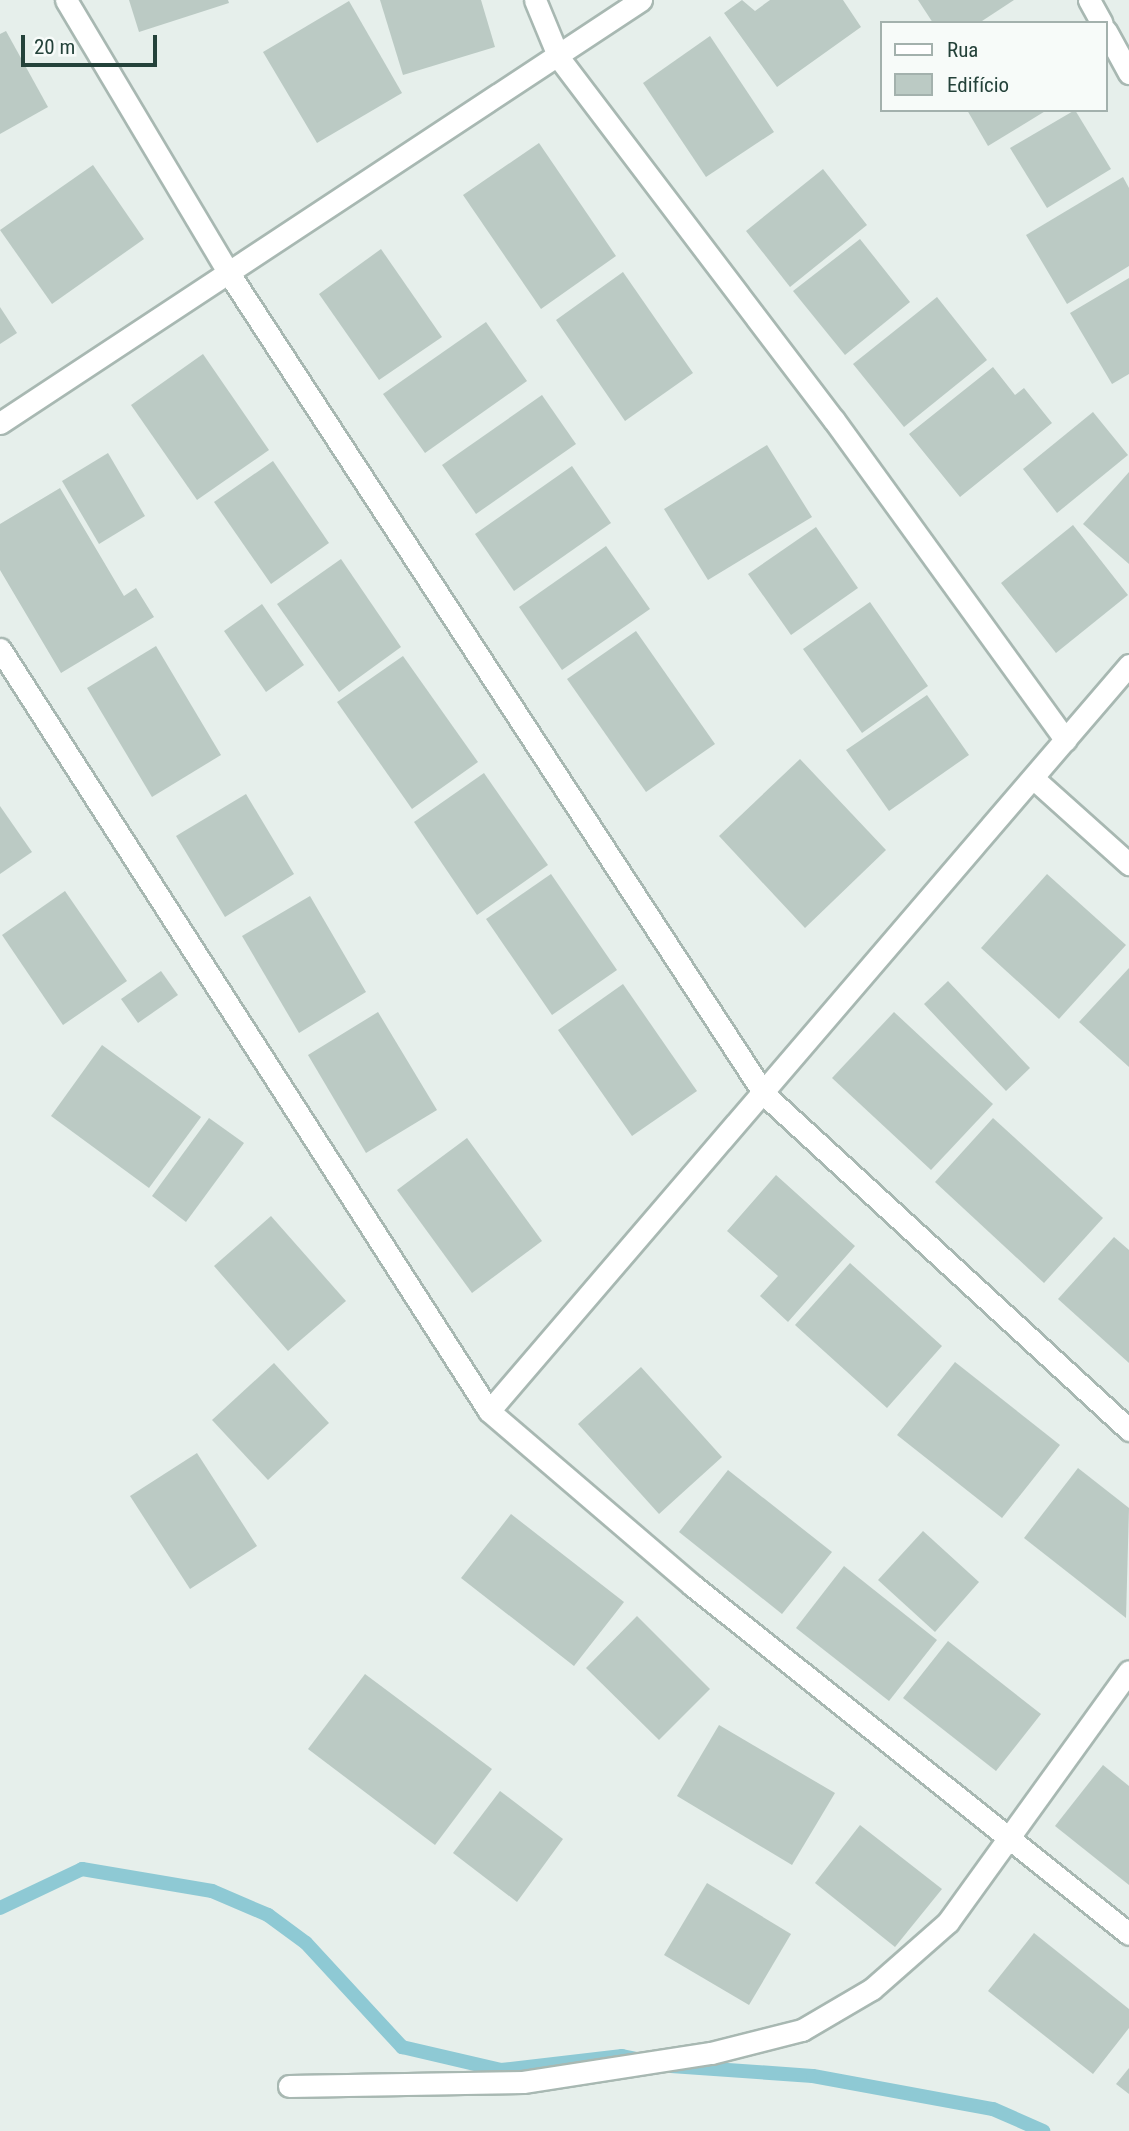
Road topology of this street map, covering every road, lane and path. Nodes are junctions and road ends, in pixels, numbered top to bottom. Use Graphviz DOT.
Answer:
graph roads {
  1 [pos="66,0"];
  2 [pos="536,0"];
  3 [pos="641,0"];
  4 [pos="1089,0"];
  5 [pos="1101,21"];
  6 [pos="1108,35"];
  7 [pos="559,58"];
  8 [pos="1129,73"];
  9 [pos="228,272"];
  10 [pos="0,423"];
  11 [pos="0,649"];
  12 [pos="1129,665"];
  13 [pos="1066,740"];
  14 [pos="1033,778"];
  15 [pos="1129,864"];
  16 [pos="765,1095"];
  17 [pos="489,1411"];
  18 [pos="1129,1430"];
  19 [pos="1129,1671"];
  20 [pos="1007,1841"];
  21 [pos="1129,1934"];
  22 [pos="289,2086"];
  1 -- 9 [label="street"];
  2 -- 7 [label="street"];
  3 -- 7 [label="street"];
  4 -- 5 [label="street"];
  6 -- 8 [label="street"];
  7 -- 9 [label="street"];
  7 -- 13 [label="street"];
  9 -- 10 [label="street"];
  9 -- 16 [label="street"];
  11 -- 17 [label="street"];
  12 -- 13 [label="street"];
  13 -- 14 [label="street"];
  14 -- 15 [label="street"];
  14 -- 16 [label="street"];
  16 -- 17 [label="street"];
  16 -- 18 [label="street"];
  17 -- 20 [label="street"];
  19 -- 20 [label="street"];
  20 -- 21 [label="street"];
  20 -- 22 [label="street"];
}
